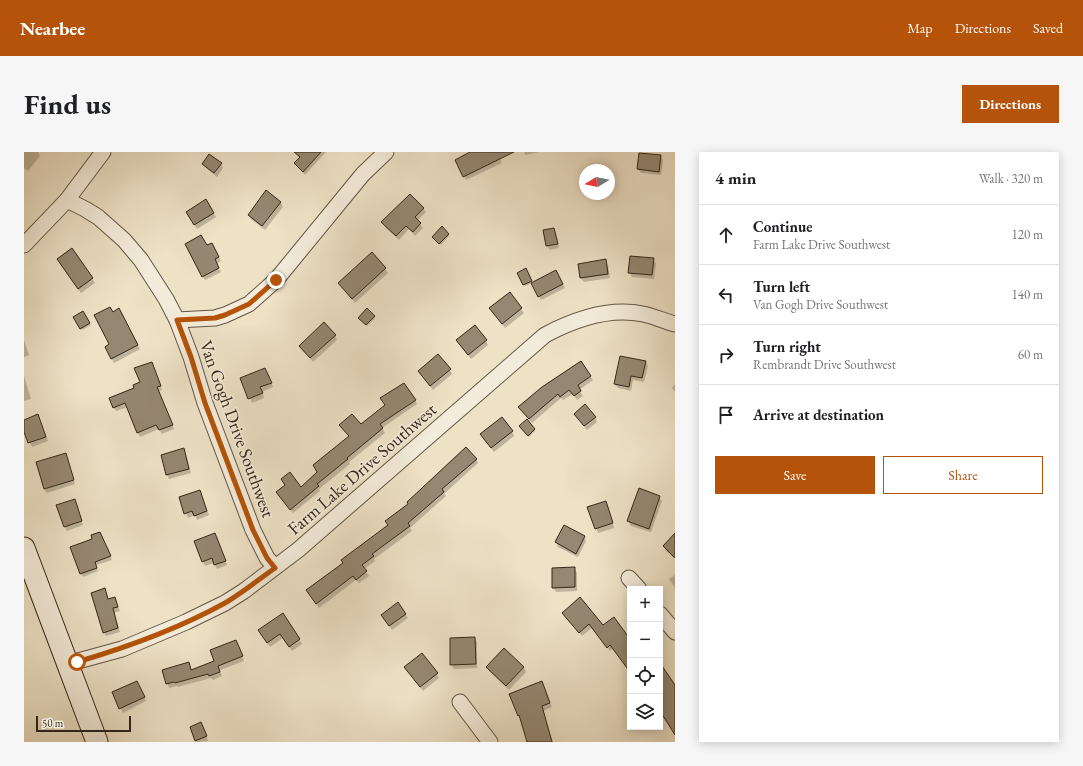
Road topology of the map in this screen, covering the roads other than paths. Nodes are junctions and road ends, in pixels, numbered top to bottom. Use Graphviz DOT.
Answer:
graph roads {
  1 [pos="103,152"];
  2 [pos="386,152"];
  3 [pos="67,200"];
  4 [pos="24,245"];
  5 [pos="177,320"];
  6 [pos="675,324"];
  7 [pos="24,548"];
  8 [pos="275,568"];
  9 [pos="663,618"];
  10 [pos="675,632"];
  11 [pos="68,664"];
  12 [pos="460,702"];
  13 [pos="97,742"];
  14 [pos="490,742"];
  1 -- 3 [label="street"];
  2 -- 5 [label="street"];
  3 -- 4 [label="street"];
  3 -- 5 [label="street, Van Gogh Drive Southwest"];
  5 -- 8 [label="street, Van Gogh Drive Southwest"];
  6 -- 8 [label="street, Farm Lake Drive Southwest"];
  7 -- 11 [label="street"];
  8 -- 11 [label="street, Farm Lake Drive Southwest"];
  9 -- 10 [label="street"];
  11 -- 13 [label="street"];
  12 -- 14 [label="street"];
}
